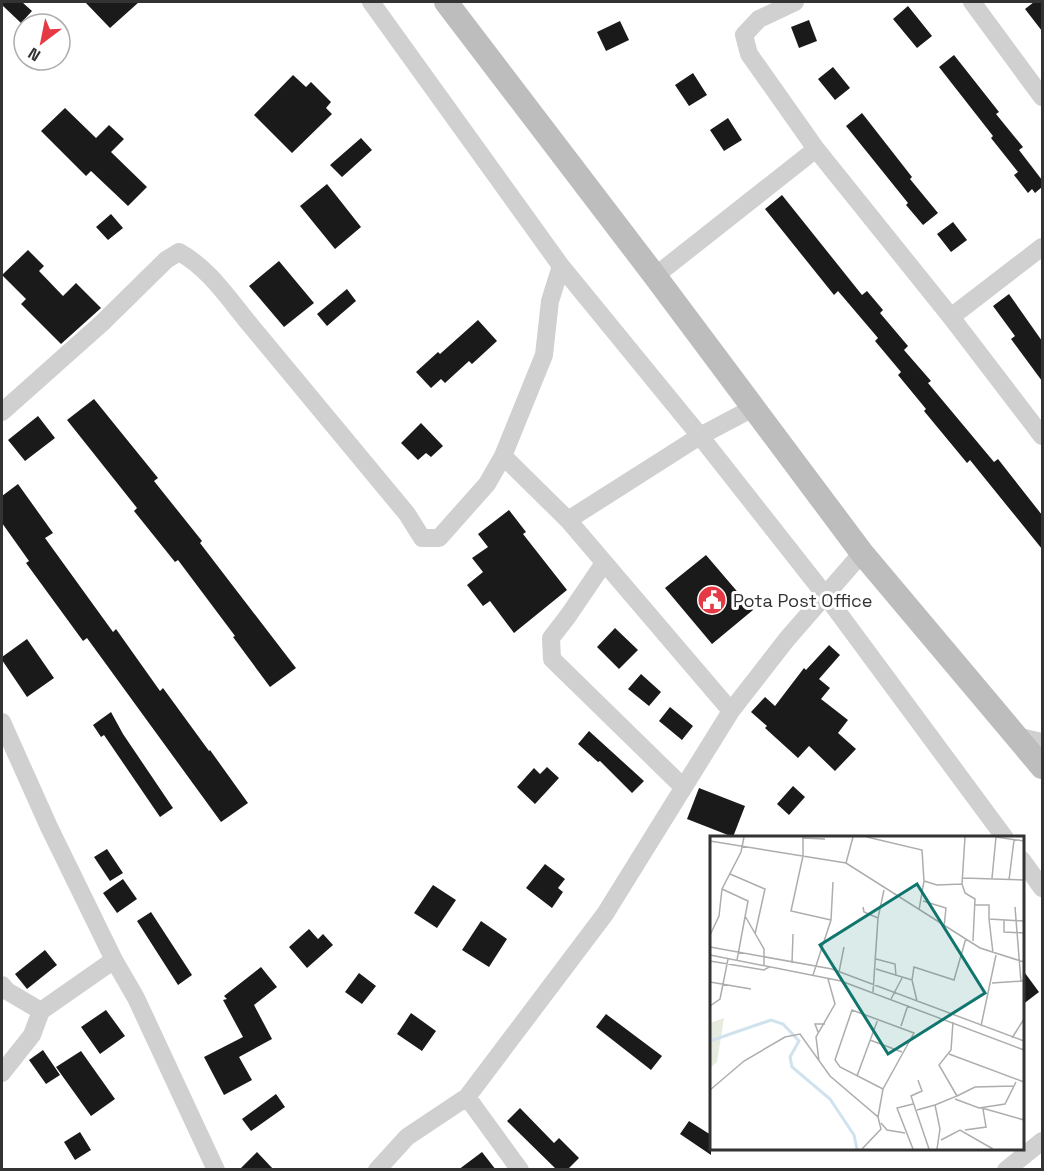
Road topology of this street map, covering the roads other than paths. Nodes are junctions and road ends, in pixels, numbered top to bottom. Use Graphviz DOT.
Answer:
graph roads {
  1 [pos="371,2"];
  2 [pos="446,2"];
  3 [pos="795,2"];
  4 [pos="972,2"];
  5 [pos="1042,98"];
  6 [pos="816,149"];
  7 [pos="1042,247"];
  8 [pos="561,266"];
  9 [pos="655,276"];
  10 [pos="951,317"];
  11 [pos="753,408"];
  12 [pos="2,412"];
  13 [pos="700,436"];
  14 [pos="1042,436"];
  15 [pos="503,456"];
  16 [pos="568,520"];
  17 [pos="862,553"];
  18 [pos="604,563"];
  19 [pos="826,596"];
  20 [pos="731,711"];
  21 [pos="2,722"];
  22 [pos="1016,736"];
  23 [pos="1042,742"];
  24 [pos="1042,766"];
  25 [pos="683,787"];
  26 [pos="1004,836"];
  27 [pos="1024,869"];
  28 [pos="1042,888"];
  29 [pos="114,960"];
  30 [pos="2,985"];
  31 [pos="41,1011"];
  32 [pos="2,1072"];
  33 [pos="467,1097"];
  34 [pos="1042,1141"];
  35 [pos="216,1170"];
  36 [pos="377,1170"];
  37 [pos="520,1170"];
  38 [pos="1006,1170"];
  1 -- 8 [label="street"];
  2 -- 9 [label="street"];
  3 -- 6 [label="street"];
  4 -- 5 [label="street"];
  6 -- 9 [label="street"];
  6 -- 10 [label="street"];
  7 -- 10 [label="street"];
  8 -- 13 [label="street"];
  8 -- 15 [label="street"];
  9 -- 11 [label="street"];
  10 -- 14 [label="street"];
  11 -- 13 [label="street"];
  11 -- 17 [label="street"];
  12 -- 15 [label="street"];
  13 -- 16 [label="street"];
  13 -- 19 [label="street"];
  15 -- 16 [label="street"];
  16 -- 18 [label="street"];
  17 -- 19 [label="street"];
  17 -- 22 [label="street"];
  18 -- 20 [label="street"];
  18 -- 25 [label="street"];
  19 -- 20 [label="street"];
  19 -- 26 [label="street"];
  20 -- 25 [label="street"];
  21 -- 29 [label="street"];
  22 -- 23 [label="street"];
  22 -- 24 [label="street"];
  25 -- 33 [label="street"];
  27 -- 28 [label="street"];
  29 -- 31 [label="street"];
  29 -- 35 [label="street"];
  30 -- 31 [label="street"];
  31 -- 32 [label="street"];
  33 -- 36 [label="street"];
  33 -- 37 [label="street"];
  34 -- 38 [label="street"];
}
